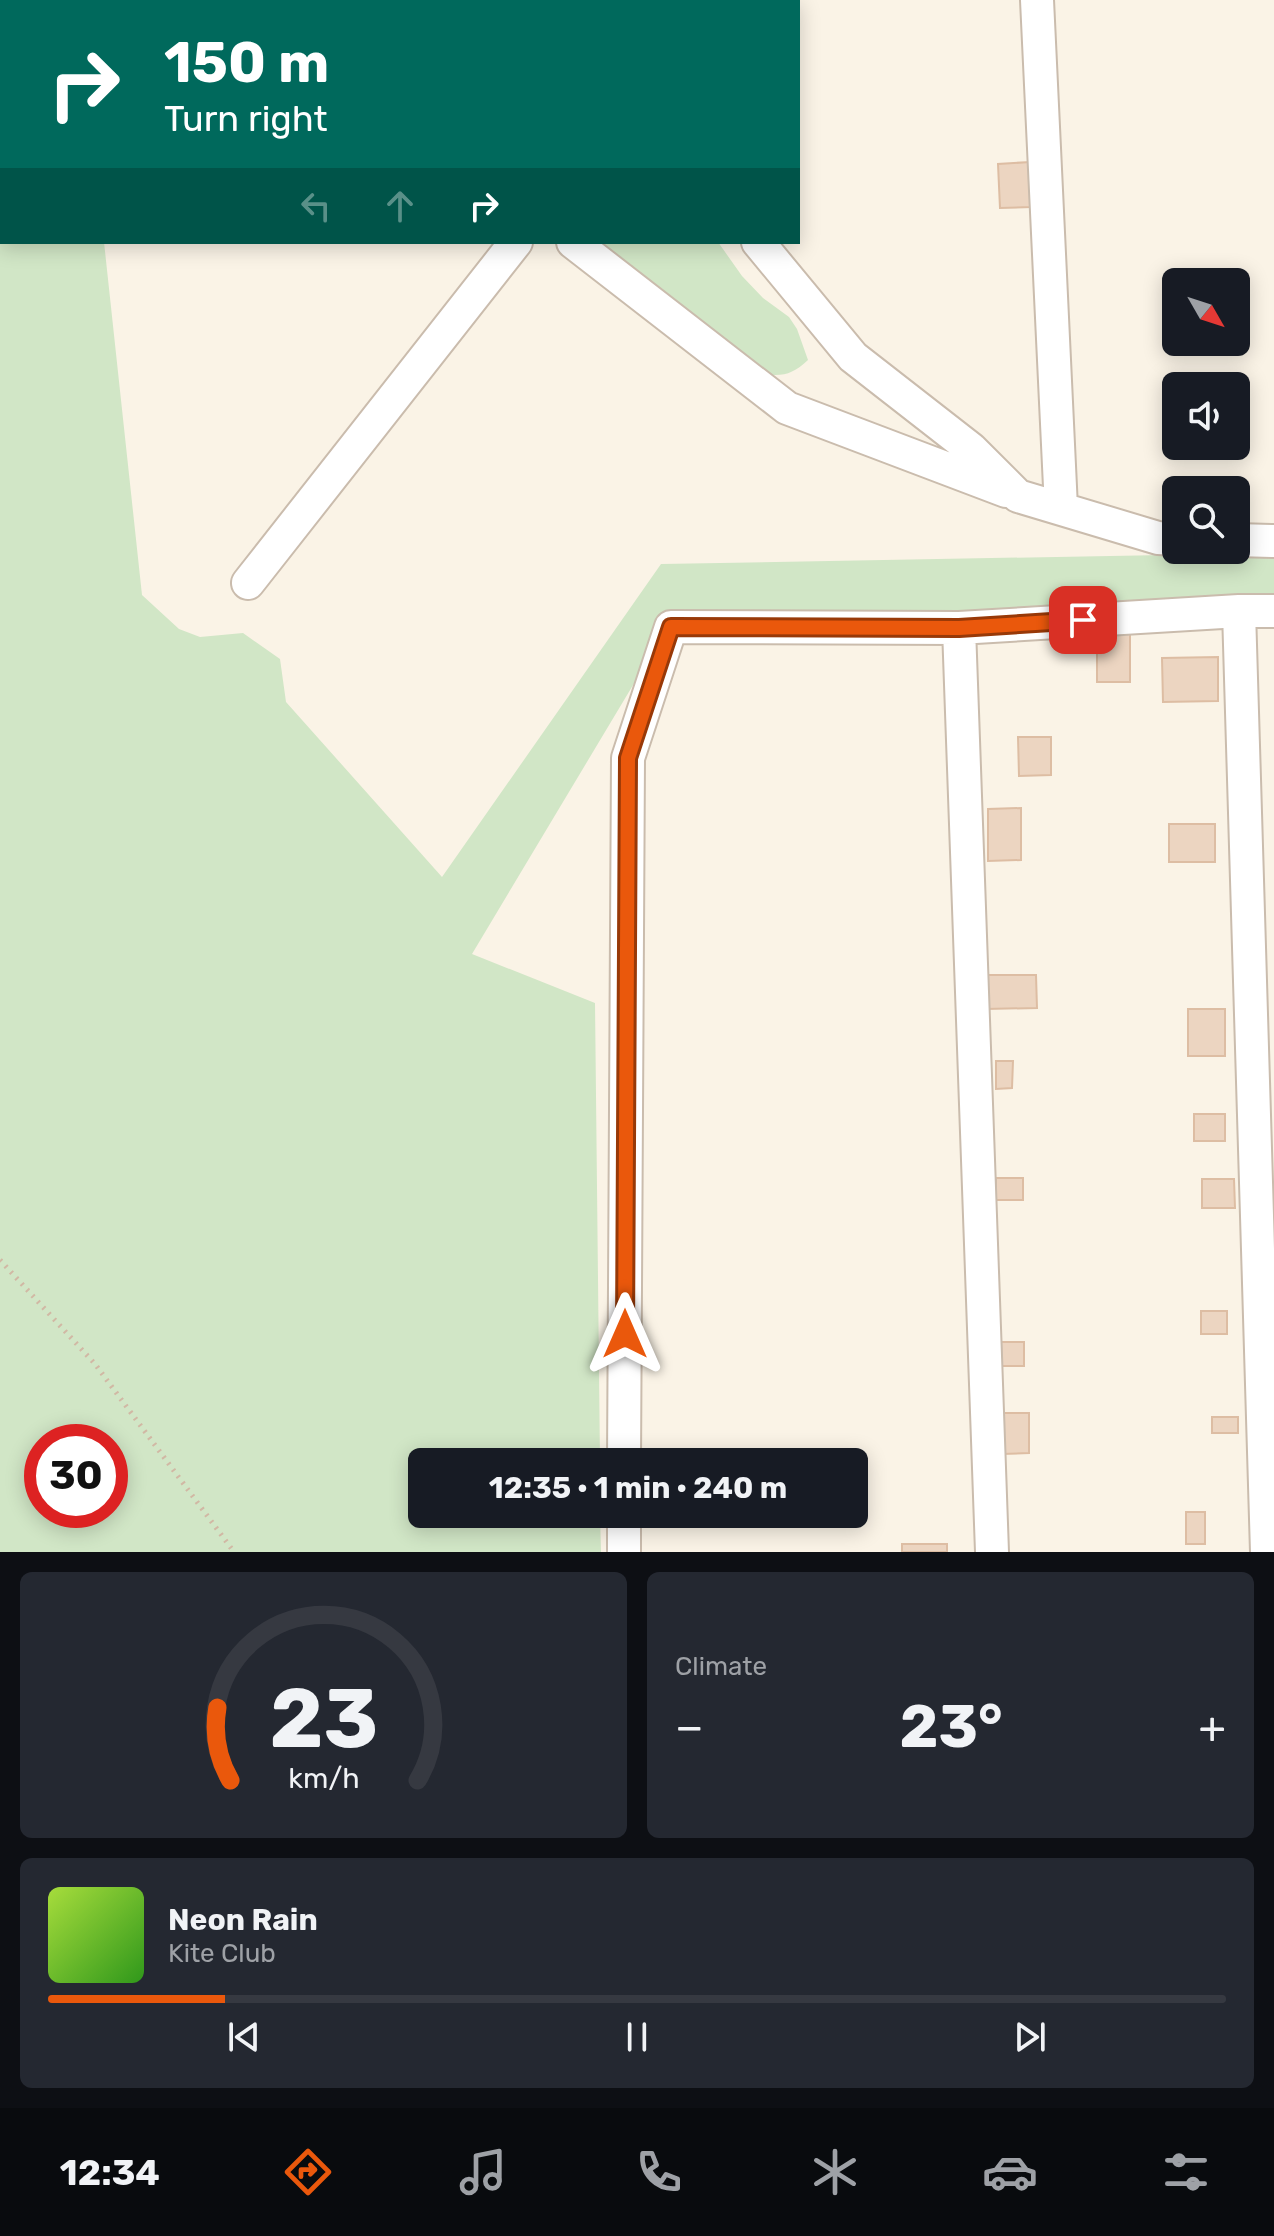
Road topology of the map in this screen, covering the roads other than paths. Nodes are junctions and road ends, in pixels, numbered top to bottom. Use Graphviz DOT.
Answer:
graph roads {
  1 [pos="1037,0"];
  2 [pos="514,244"];
  3 [pos="576,244"];
  4 [pos="766,247"];
  5 [pos="1018,496"];
  6 [pos="1061,508"];
  7 [pos="1162,538"];
  8 [pos="1250,540"];
  9 [pos="1274,541"];
  10 [pos="248,583"];
  11 [pos="1239,611"];
  12 [pos="1274,611"];
  13 [pos="959,628"];
  14 [pos="624,1448"];
  15 [pos="624,1528"];
  16 [pos="624,1552"];
  17 [pos="992,1552"];
  18 [pos="1267,1552"];
  1 -- 6 [label="street"];
  2 -- 10 [label="street"];
  3 -- 5 [label="street"];
  4 -- 5 [label="street"];
  5 -- 6 [label="street"];
  6 -- 7 [label="street"];
  8 -- 9 [label="street"];
  11 -- 12 [label="street"];
  11 -- 13 [label="street"];
  11 -- 18 [label="street"];
  13 -- 14 [label="street"];
  13 -- 17 [label="street"];
  15 -- 16 [label="street"];
}
